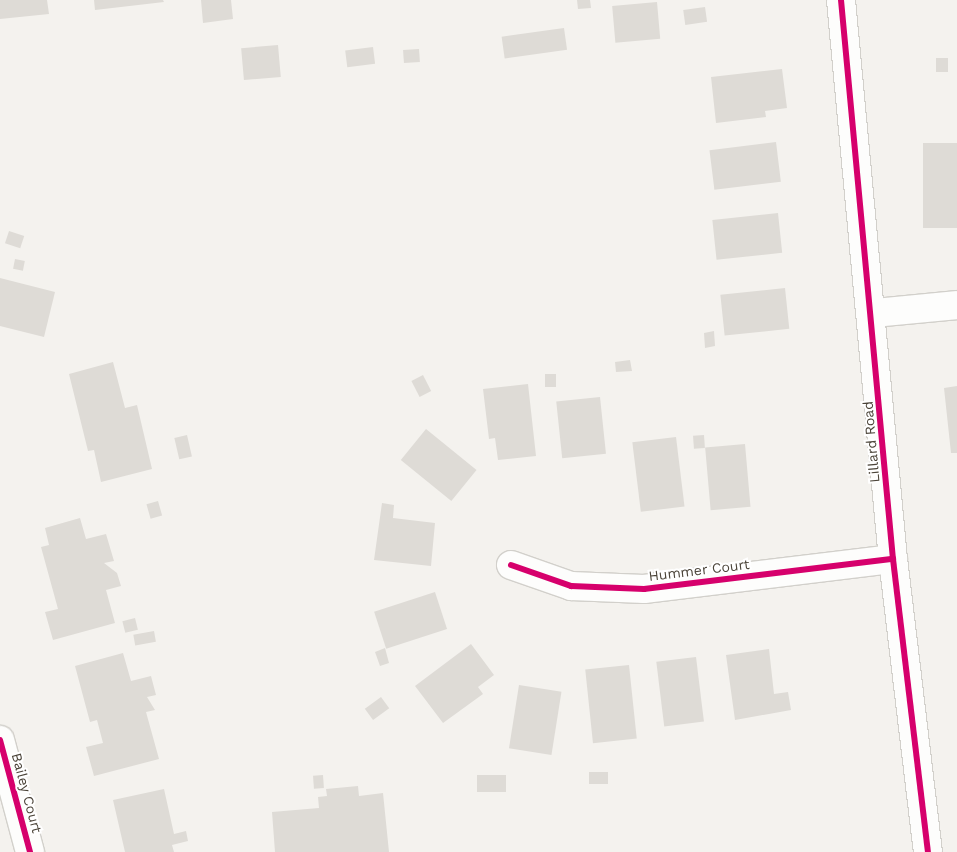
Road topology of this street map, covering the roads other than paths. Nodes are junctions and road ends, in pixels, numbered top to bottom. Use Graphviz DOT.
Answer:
graph roads {
  1 [pos="841,0"];
  2 [pos="957,305"];
  3 [pos="874,313"];
  4 [pos="893,559"];
  5 [pos="511,565"];
  6 [pos="0,740"];
  7 [pos="30,852"];
  8 [pos="928,852"];
  1 -- 3 [label="street, Lillard Road"];
  2 -- 3 [label="street"];
  3 -- 4 [label="street, Lillard Road"];
  4 -- 5 [label="street, Hummer Court"];
  4 -- 8 [label="street, Lillard Road"];
  6 -- 7 [label="street, Bailey Court"];
}
